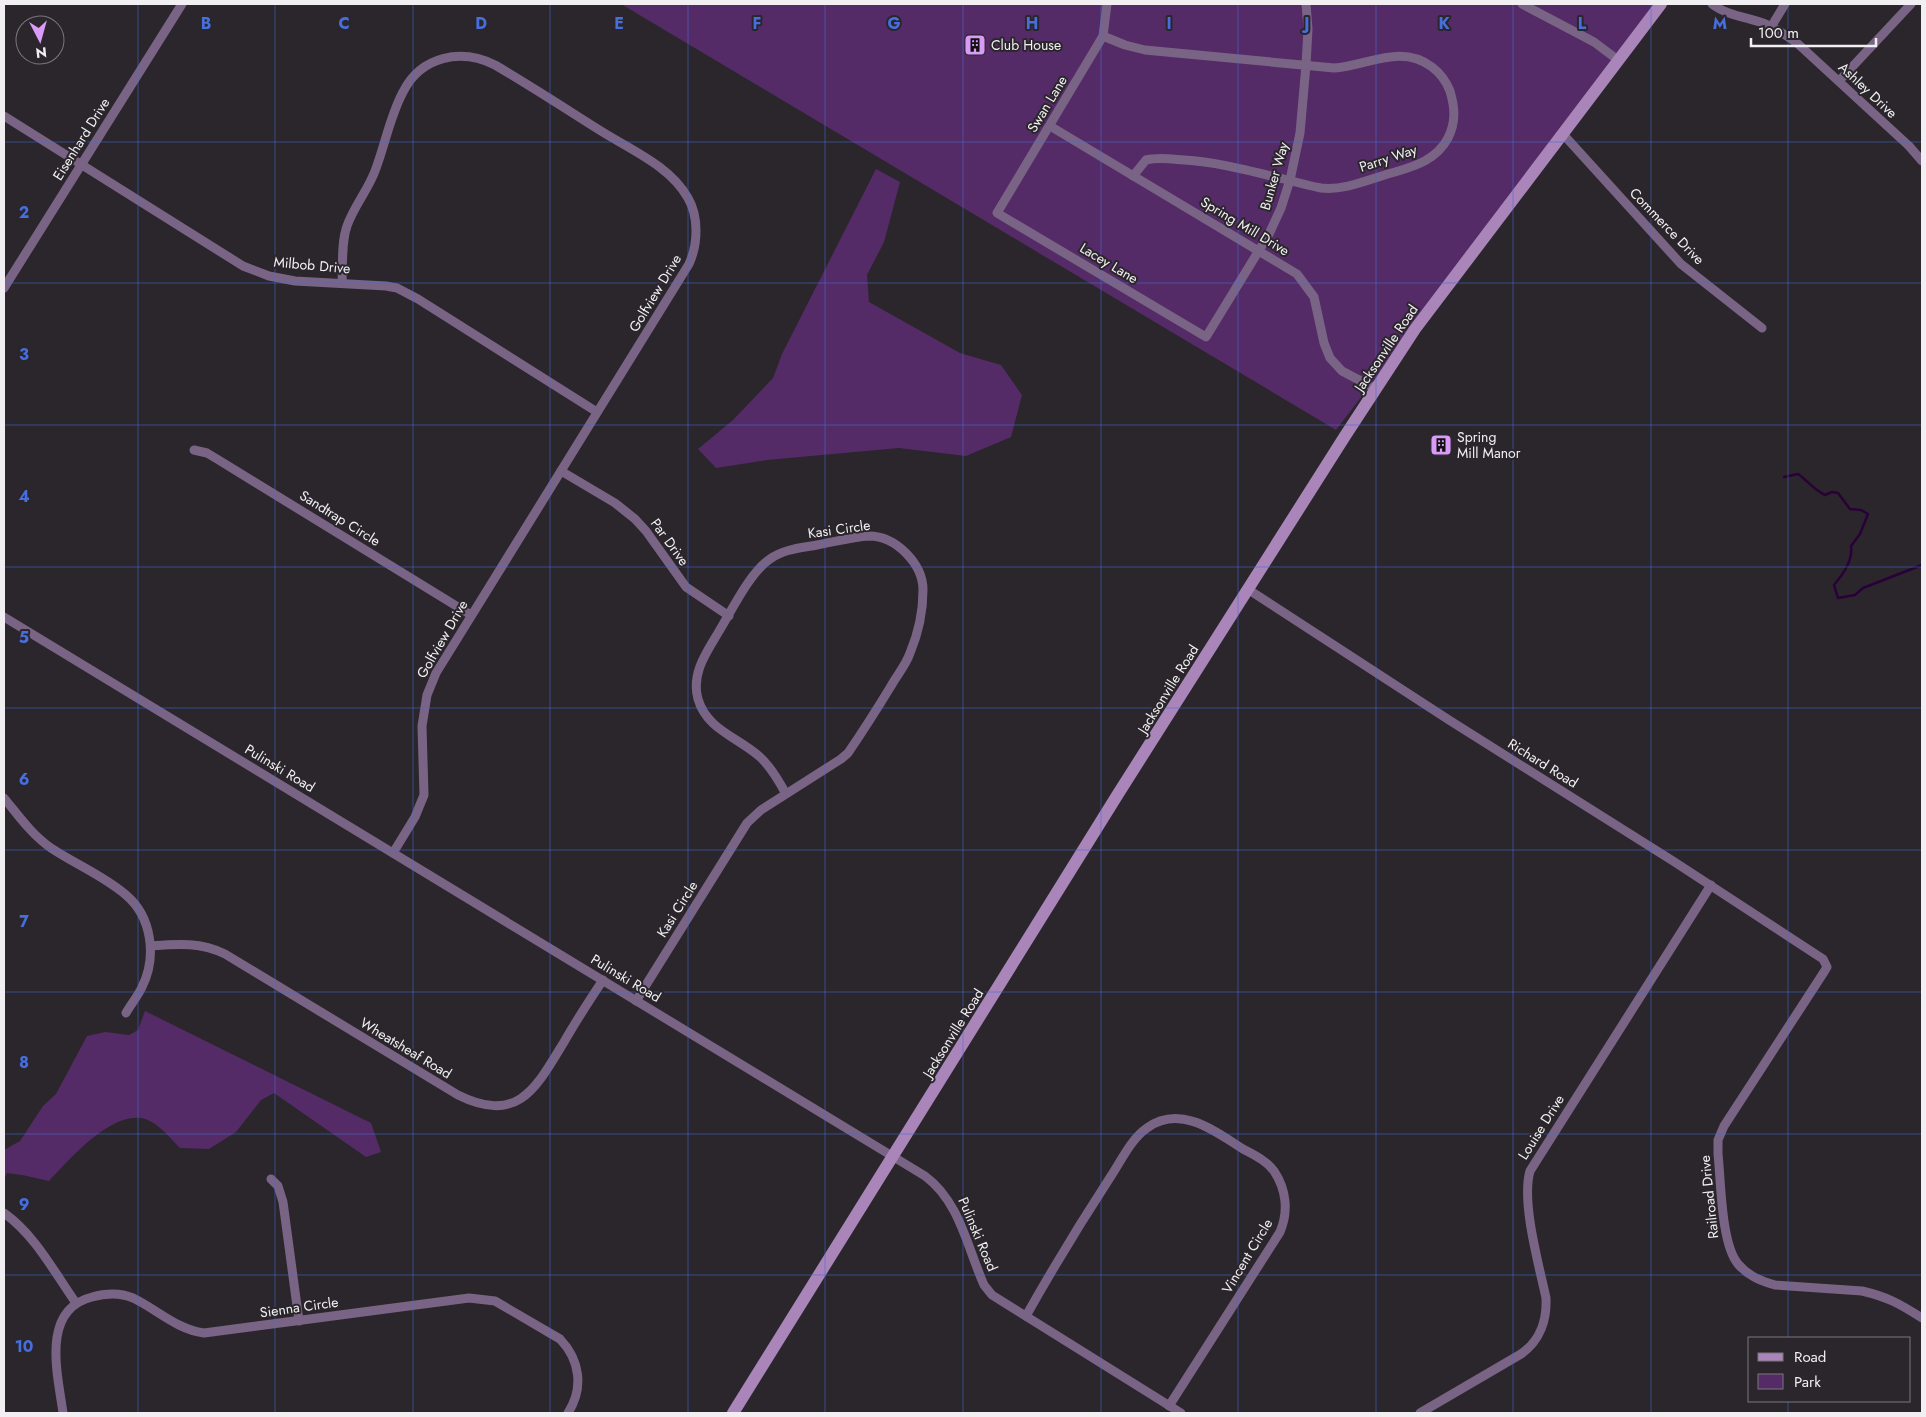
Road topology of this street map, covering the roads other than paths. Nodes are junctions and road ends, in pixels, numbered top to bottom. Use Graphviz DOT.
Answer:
graph roads {
  1 [pos="182,4"];
  2 [pos="1106,4"];
  3 [pos="1306,4"];
  4 [pos="1522,4"];
  5 [pos="1661,4"];
  6 [pos="1712,4"];
  7 [pos="1784,4"];
  8 [pos="1911,4"];
  9 [pos="1771,27"];
  10 [pos="1103,36"];
  11 [pos="1618,60"];
  12 [pos="1306,65"];
  13 [pos="1839,81"];
  14 [pos="4,116"];
  15 [pos="1050,126"];
  16 [pos="1562,133"];
  17 [pos="1922,161"];
  18 [pos="81,165"];
  19 [pos="1133,176"];
  20 [pos="1290,180"];
  21 [pos="997,213"];
  22 [pos="1258,250"];
  23 [pos="342,282"];
  24 [pos="4,288"];
  25 [pos="1762,328"];
  26 [pos="1206,337"];
  27 [pos="1376,389"];
  28 [pos="597,412"];
  29 [pos="194,450"];
  30 [pos="561,471"];
  31 [pos="1248,590"];
  32 [pos="471,615"];
  33 [pos="729,616"];
  34 [pos="4,617"];
  35 [pos="786,794"];
  36 [pos="4,798"];
  37 [pos="393,853"];
  38 [pos="1711,885"];
  39 [pos="151,946"];
  40 [pos="1823,959"];
  41 [pos="603,980"];
  42 [pos="636,1001"];
  43 [pos="126,1013"];
  44 [pos="893,1158"];
  45 [pos="270,1179"];
  46 [pos="4,1214"];
  47 [pos="76,1304"];
  48 [pos="1026,1316"];
  49 [pos="1922,1318"];
  50 [pos="299,1321"];
  51 [pos="1169,1406"];
  52 [pos="63,1413"];
  53 [pos="568,1413"];
  54 [pos="733,1413"];
  55 [pos="1180,1413"];
  56 [pos="1420,1413"];
  1 -- 18 [label="street, Eisenhard Drive"];
  2 -- 10 [label="street, Swan Lane"];
  3 -- 12 [label="street, Bunker Way"];
  4 -- 11 [label="street"];
  5 -- 11 [label="main road, Jacksonville Road"];
  6 -- 9 [label="street, Ashley Drive"];
  7 -- 9 [label="street"];
  8 -- 13 [label="street"];
  9 -- 13 [label="street, Ashley Drive"];
  10 -- 12 [label="street, Parry Way"];
  10 -- 15 [label="street, Swan Lane"];
  11 -- 16 [label="main road, Jacksonville Road"];
  12 -- 20 [label="street, Bunker Way"];
  12 -- 20 [label="street, Parry Way"];
  13 -- 17 [label="street, Ashley Drive"];
  14 -- 18 [label="street, Milbob Drive"];
  15 -- 19 [label="street, Spring Mill Drive"];
  15 -- 21 [label="street, Swan Lane"];
  16 -- 25 [label="street, Commerce Drive"];
  16 -- 27 [label="main road, Jacksonville Road"];
  18 -- 23 [label="street, Milbob Drive"];
  18 -- 24 [label="street, Eisenhard Drive"];
  19 -- 20 [label="street, Parry Way"];
  19 -- 22 [label="street, Spring Mill Drive"];
  20 -- 22 [label="street, Bunker Way"];
  21 -- 26 [label="street, Lacey Lane"];
  22 -- 26 [label="street, Bunker Way"];
  22 -- 27 [label="street, Spring Mill Drive"];
  23 -- 28 [label="street, Milbob Drive"];
  23 -- 28 [label="street, Golfview Drive"];
  27 -- 31 [label="main road, Jacksonville Road"];
  28 -- 30 [label="street, Golfview Drive"];
  29 -- 32 [label="street, Sandtrap Circle"];
  30 -- 32 [label="street, Golfview Drive"];
  30 -- 33 [label="street, Par Drive"];
  31 -- 38 [label="street, Richard Road"];
  31 -- 44 [label="main road, Jacksonville Road"];
  32 -- 37 [label="street, Golfview Drive"];
  33 -- 35 [label="street, Kasi Circle"];
  33 -- 35 [label="street, Kasi Circle"];
  34 -- 37 [label="street, Pulinski Road"];
  35 -- 42 [label="street, Kasi Circle"];
  36 -- 39 [label="street"];
  37 -- 41 [label="street, Pulinski Road"];
  38 -- 40 [label="street, Richard Road"];
  38 -- 56 [label="street, Louise Drive"];
  39 -- 41 [label="street, Wheatsheaf Road"];
  39 -- 43 [label="street"];
  40 -- 49 [label="street, Railroad Drive"];
  41 -- 42 [label="street, Pulinski Road"];
  42 -- 44 [label="street, Pulinski Road"];
  44 -- 48 [label="street, Pulinski Road"];
  44 -- 54 [label="main road, Jacksonville Road"];
  45 -- 50 [label="street"];
  46 -- 47 [label="street"];
  47 -- 50 [label="street, Sienna Circle"];
  47 -- 52 [label="street"];
  48 -- 51 [label="street, Pulinski Road"];
  48 -- 51 [label="street, Vincent Circle"];
  50 -- 53 [label="street, Sienna Circle"];
  51 -- 55 [label="street, Pulinski Road"];
}
